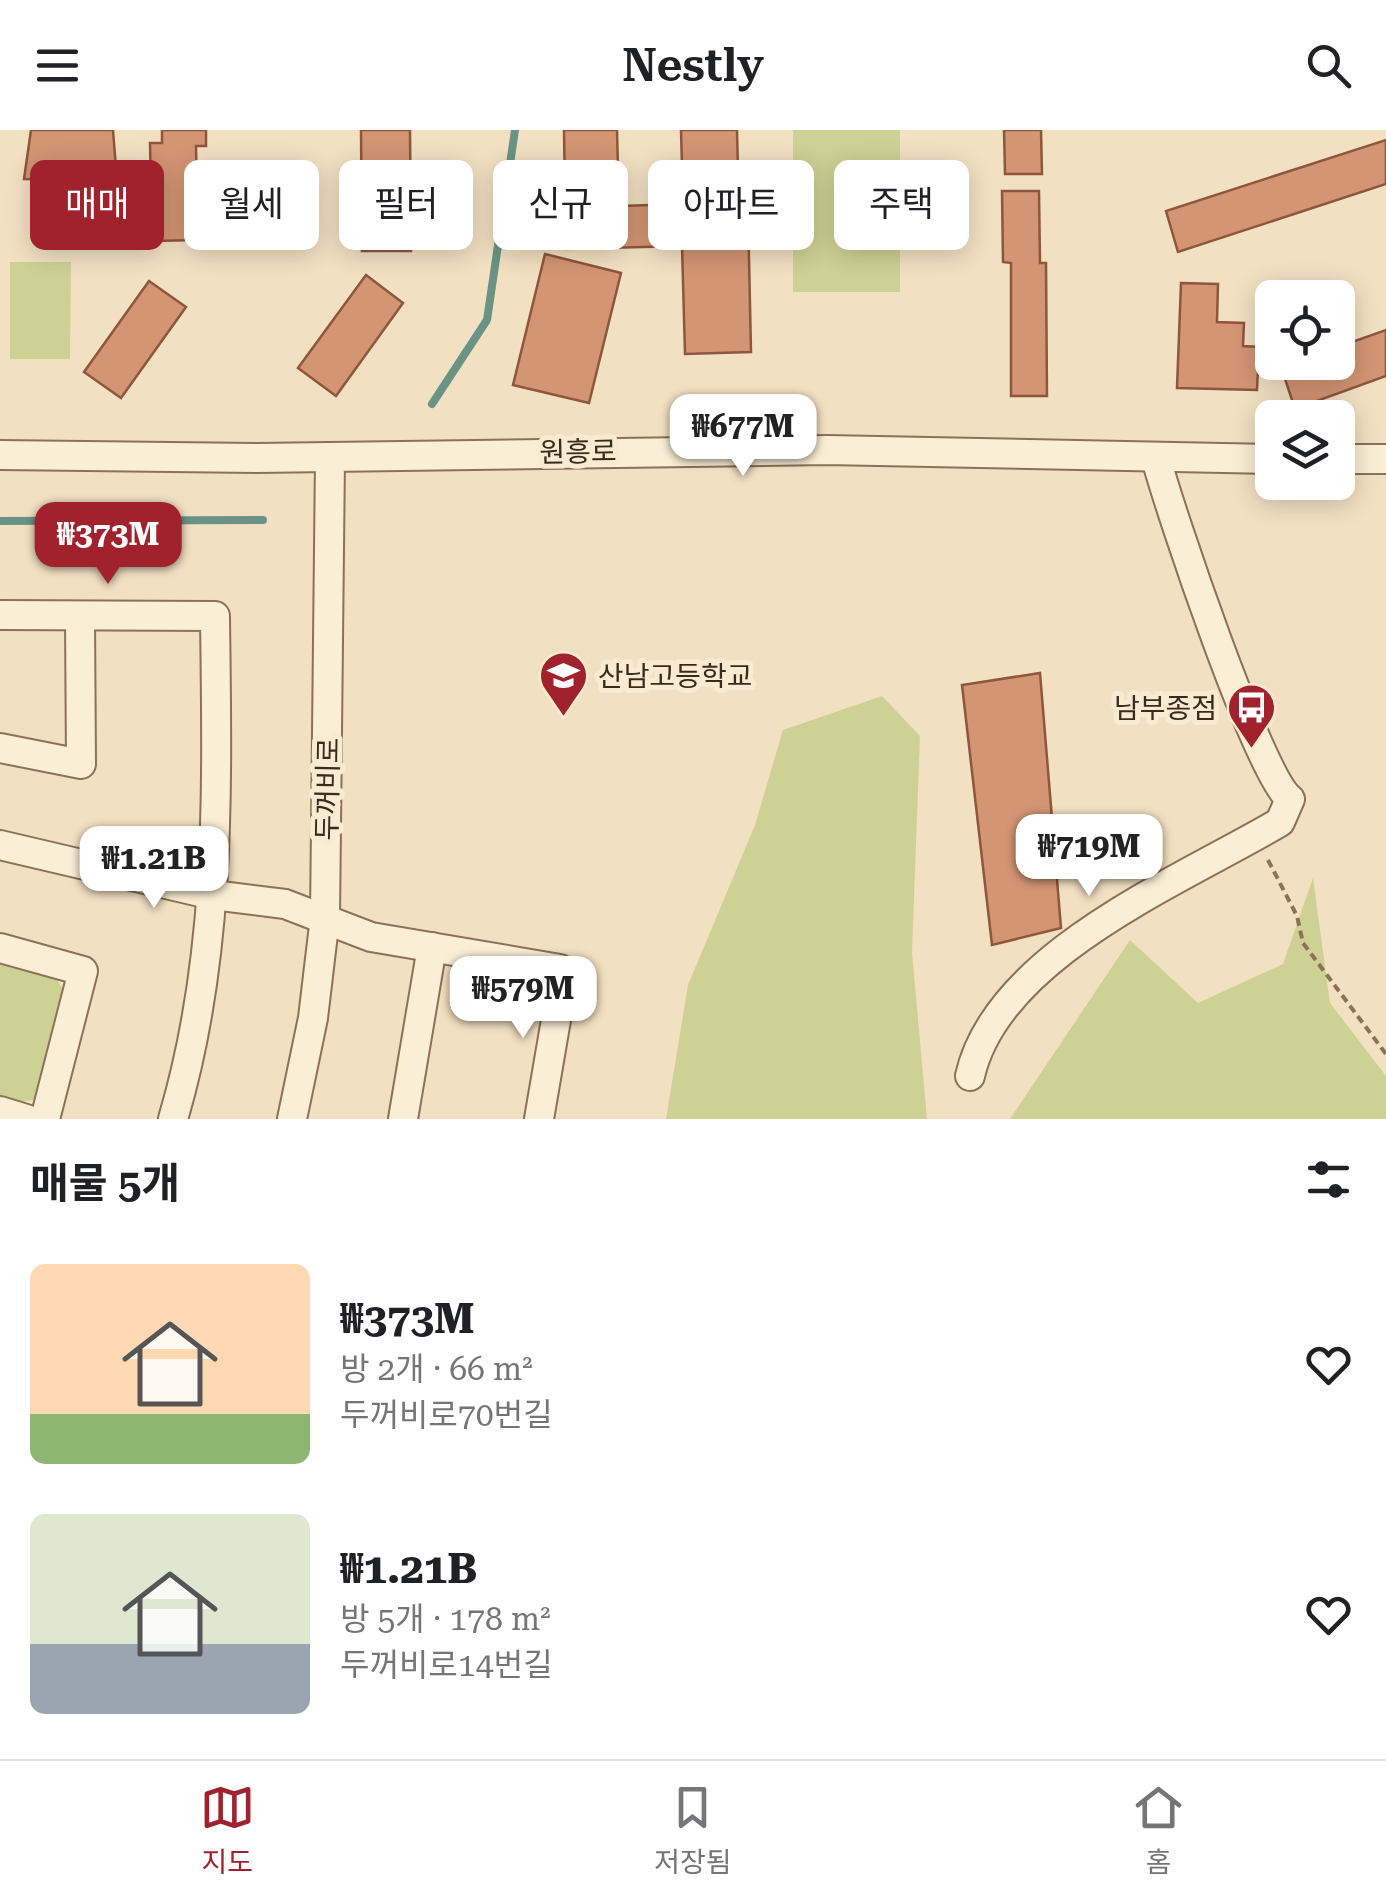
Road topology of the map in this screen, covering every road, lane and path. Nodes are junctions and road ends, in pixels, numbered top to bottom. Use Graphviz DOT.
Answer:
graph roads {
  1 [pos="0,455"];
  2 [pos="330,457"];
  3 [pos="1156,458"];
  4 [pos="1255,459"];
  5 [pos="1355,459"];
  6 [pos="1386,459"];
  7 [pos="0,615"];
  8 [pos="80,616"];
  9 [pos="0,748"];
  10 [pos="1267,830"];
  11 [pos="0,845"];
  12 [pos="214,896"];
  13 [pos="325,917"];
  14 [pos="432,947"];
  15 [pos="0,948"];
  16 [pos="1386,1054"];
  17 [pos="970,1076"];
  18 [pos="0,1111"];
  19 [pos="26,1119"];
  20 [pos="45,1119"];
  21 [pos="174,1119"];
  22 [pos="292,1119"];
  23 [pos="403,1119"];
  24 [pos="539,1119"];
  1 -- 2 [label="street, 원흥로"];
  2 -- 3 [label="street, 원흥로"];
  2 -- 13 [label="street, 두꺼비로"];
  3 -- 4 [label="street, 원흥로"];
  3 -- 10 [label="street"];
  5 -- 6 [label="street"];
  7 -- 8 [label="street"];
  8 -- 9 [label="street"];
  8 -- 12 [label="street"];
  10 -- 16 [label="path"];
  10 -- 17 [label="street"];
  11 -- 12 [label="street"];
  12 -- 13 [label="street"];
  12 -- 21 [label="street"];
  13 -- 14 [label="street"];
  13 -- 22 [label="street, 두꺼비로"];
  14 -- 23 [label="street"];
  14 -- 24 [label="street"];
  15 -- 20 [label="street"];
  18 -- 19 [label="street"];
}
